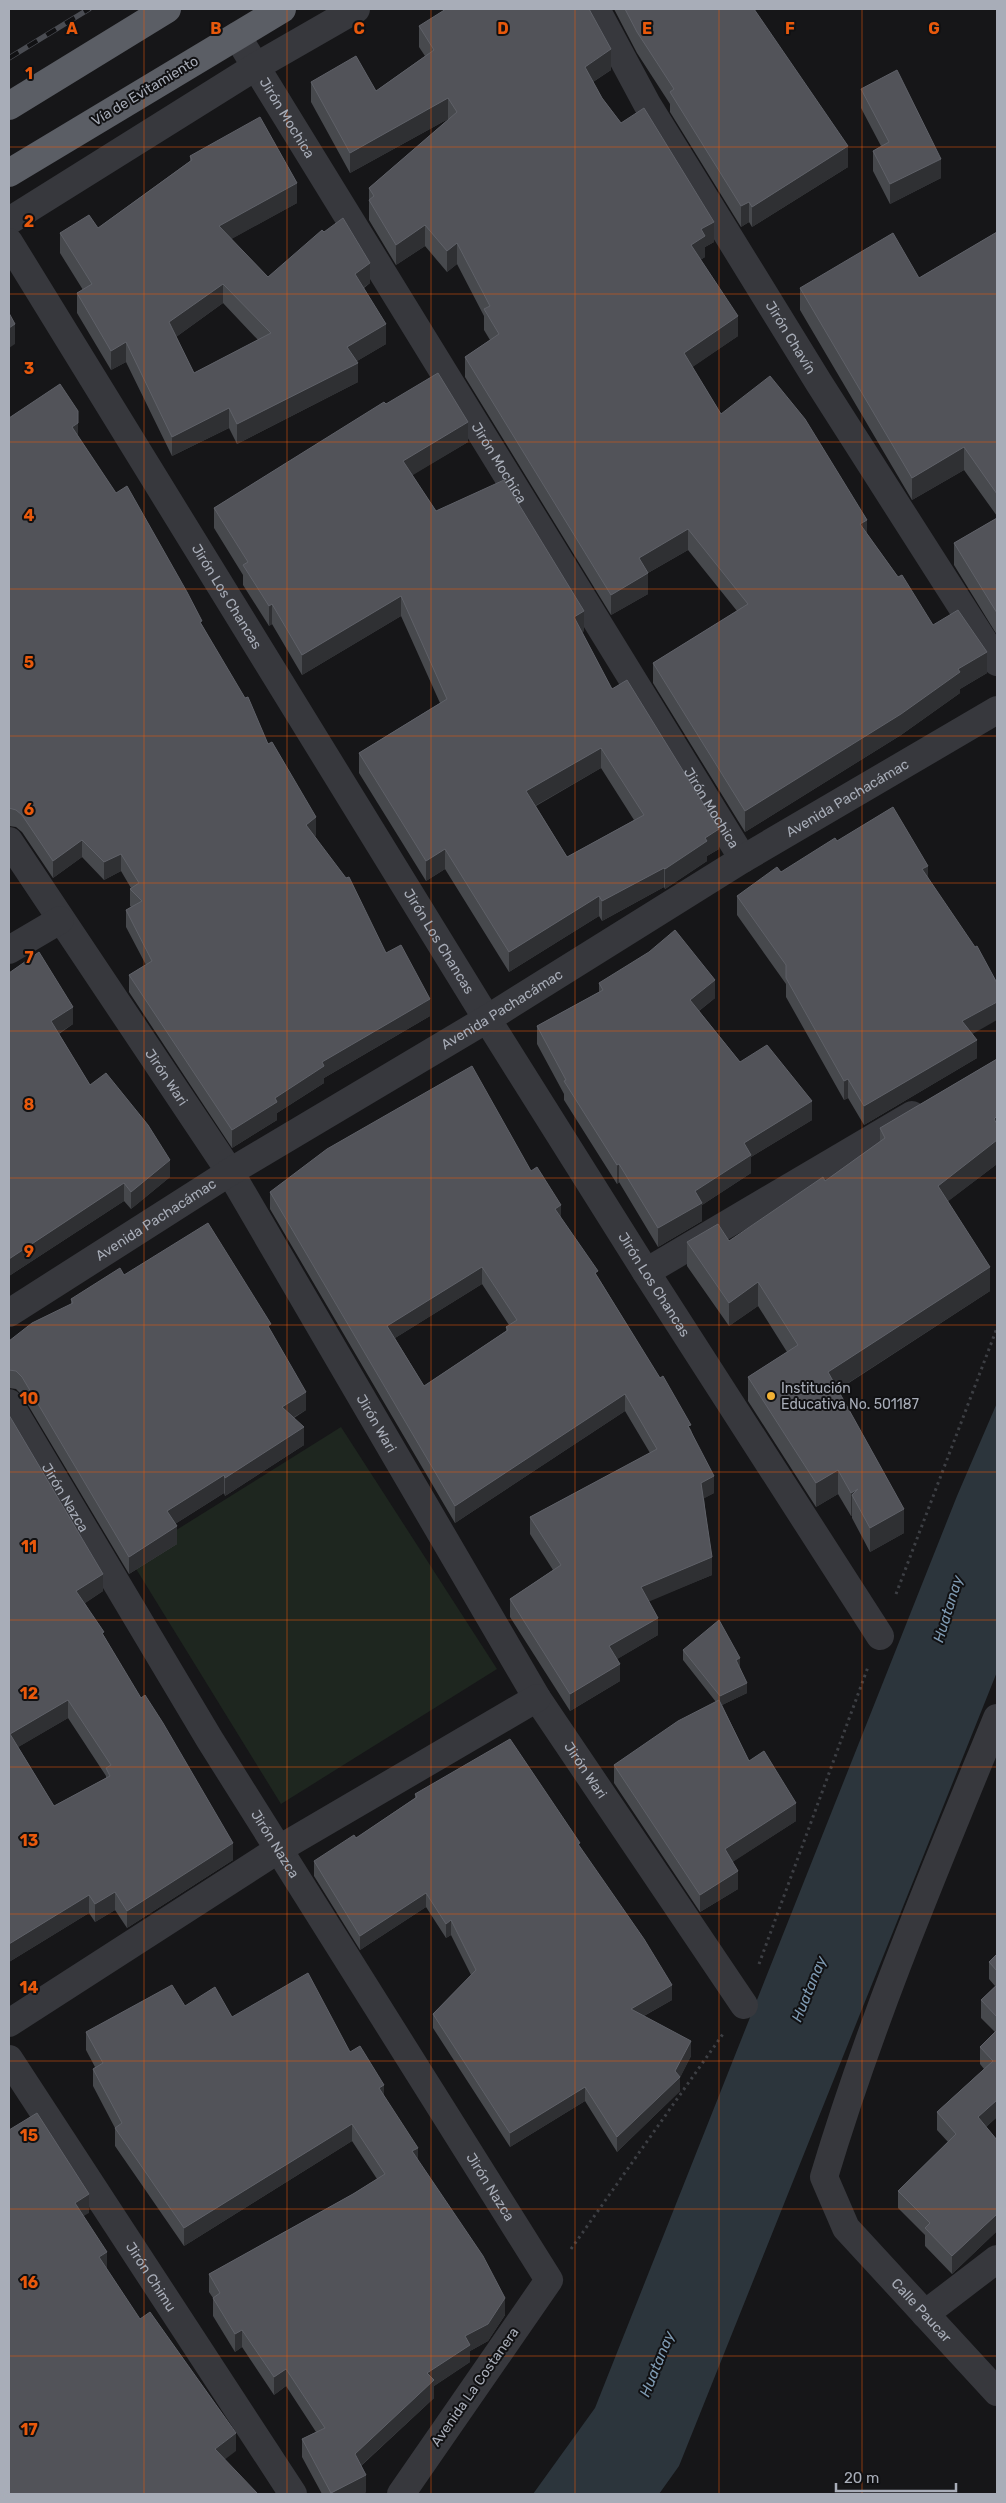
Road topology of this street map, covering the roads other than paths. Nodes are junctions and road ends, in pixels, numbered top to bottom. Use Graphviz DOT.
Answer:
graph roads {
  1 [pos="167,9"];
  2 [pos="282,9"];
  3 [pos="356,9"];
  4 [pos="596,9"];
  5 [pos="237,36"];
  6 [pos="255,67"];
  7 [pos="9,106"];
  8 [pos="9,173"];
  9 [pos="9,221"];
  10 [pos="9,242"];
  11 [pos="997,662"];
  12 [pos="997,710"];
  13 [pos="9,841"];
  14 [pos="743,859"];
  15 [pos="60,920"];
  16 [pos="9,950"];
  17 [pos="487,1020"];
  18 [pos="937,1100"];
  19 [pos="230,1172"];
  20 [pos="646,1272"];
  21 [pos="9,1313"];
  22 [pos="9,1403"];
  23 [pos="880,1636"];
  24 [pos="537,1698"];
  25 [pos="997,1718"];
  26 [pos="279,1849"];
  27 [pos="744,2005"];
  28 [pos="9,2023"];
  29 [pos="9,2060"];
  30 [pos="997,2259"];
  31 [pos="549,2280"];
  32 [pos="925,2314"];
  33 [pos="997,2392"];
  34 [pos="293,2494"];
  35 [pos="401,2494"];
  1 -- 7 [label="highway"];
  2 -- 5 [label="highway, Vía de Evitamiento"];
  3 -- 6 [label="street"];
  4 -- 11 [label="street, Jirón Chavín"];
  5 -- 6 [label="street, Jirón Mochica"];
  5 -- 8 [label="highway, Vía de Evitamiento"];
  6 -- 9 [label="street"];
  6 -- 14 [label="street, Jirón Mochica"];
  10 -- 17 [label="street, Jirón Los Chancas"];
  12 -- 14 [label="street, Avenida Pachacámac"];
  13 -- 15 [label="street, Jirón Wari"];
  14 -- 17 [label="street, Avenida Pachacámac"];
  15 -- 16 [label="street"];
  15 -- 19 [label="street, Jirón Wari"];
  17 -- 19 [label="street, Avenida Pachacámac"];
  17 -- 20 [label="street, Jirón Los Chancas"];
  18 -- 20 [label="street"];
  19 -- 21 [label="street, Avenida Pachacámac"];
  19 -- 24 [label="street, Jirón Wari"];
  20 -- 23 [label="street, Jirón Los Chancas"];
  22 -- 26 [label="street, Jirón Nazca"];
  24 -- 26 [label="street"];
  24 -- 27 [label="street, Jirón Wari"];
  25 -- 32 [label="street, Calle Paucar"];
  26 -- 28 [label="street"];
  26 -- 31 [label="street, Jirón Nazca"];
  29 -- 34 [label="street, Jirón Chimu"];
  30 -- 32 [label="street"];
  31 -- 35 [label="street, Avenida La Costanera"];
  32 -- 33 [label="street, Calle Paucar"];
}
